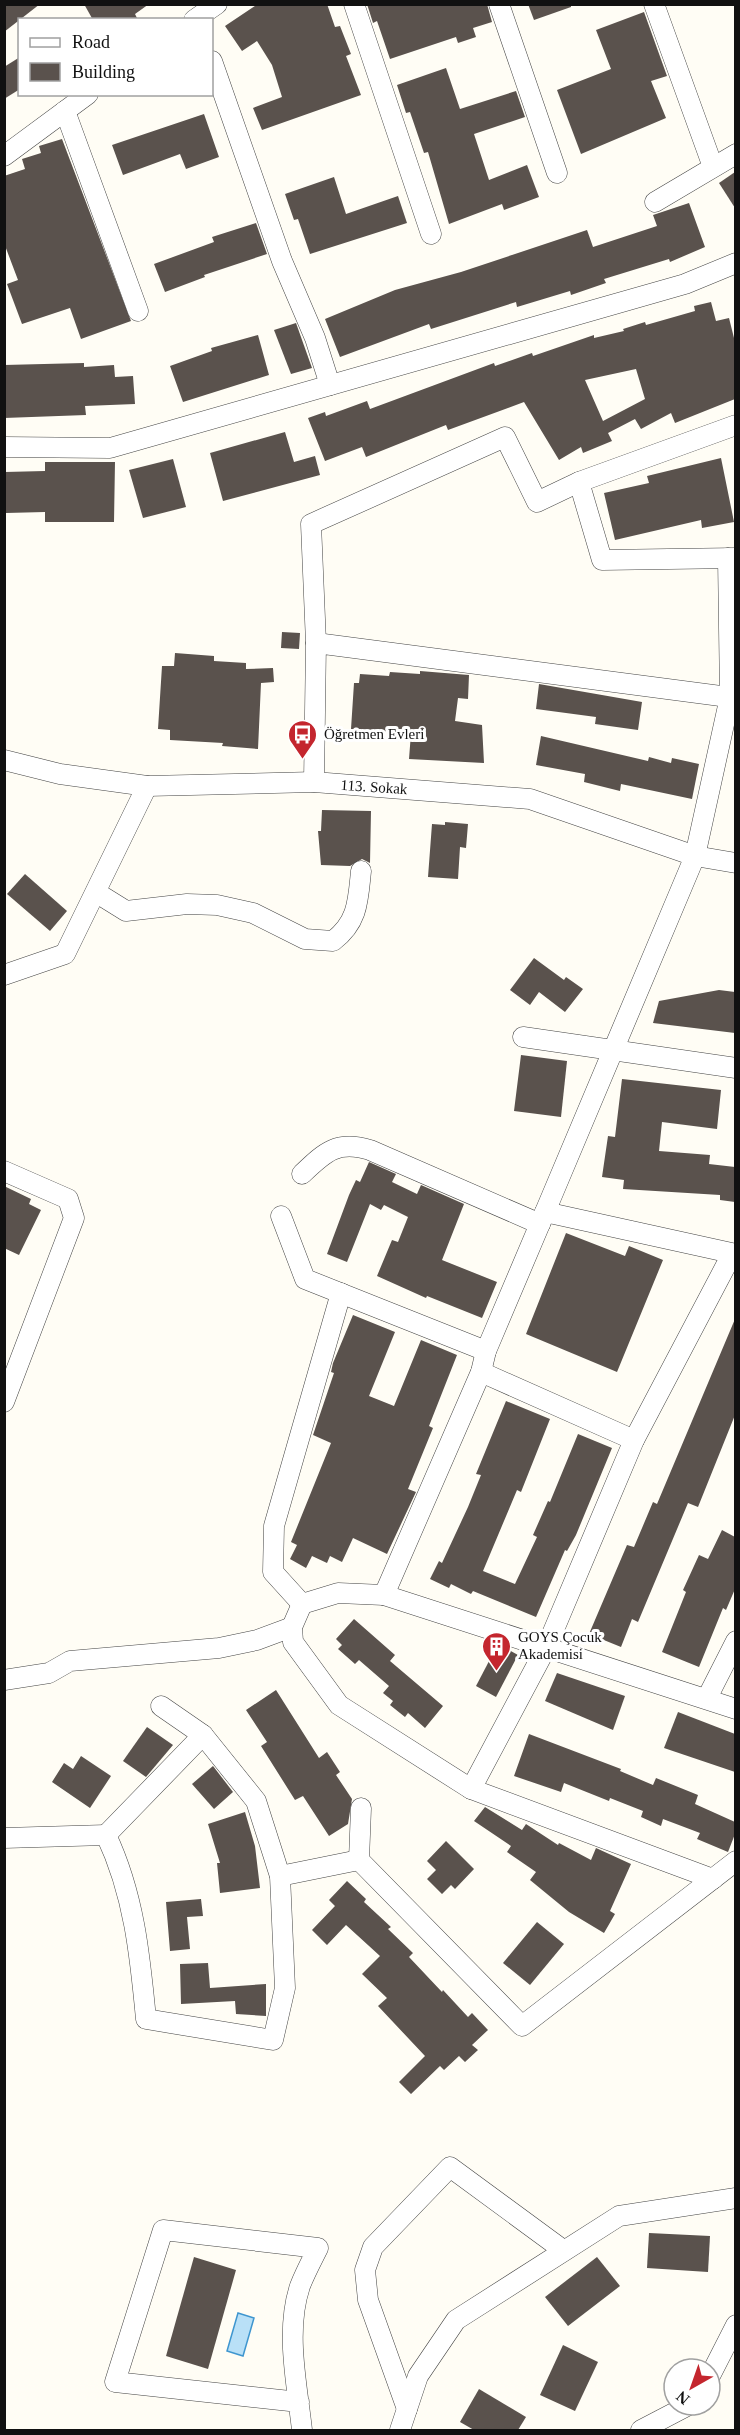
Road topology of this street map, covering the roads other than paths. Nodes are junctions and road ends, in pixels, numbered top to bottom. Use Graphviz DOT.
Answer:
graph roads {
  1 [pos="217,4"];
  2 [pos="354,4"];
  3 [pos="499,4"];
  4 [pos="654,4"];
  5 [pos="197,18"];
  6 [pos="213,64"];
  7 [pos="85,96"];
  8 [pos="65,111"];
  9 [pos="735,154"];
  10 [pos="4,156"];
  11 [pos="713,167"];
  12 [pos="557,173"];
  13 [pos="655,201"];
  14 [pos="431,234"];
  15 [pos="735,263"];
  16 [pos="138,311"];
  17 [pos="330,385"];
  18 [pos="735,425"];
  19 [pos="4,447"];
  20 [pos="579,482"];
  21 [pos="732,558"];
  22 [pos="316,643"];
  23 [pos="733,697"];
  24 [pos="4,760"];
  25 [pos="314,782"];
  26 [pos="147,786"];
  27 [pos="695,856"];
  28 [pos="735,863"];
  29 [pos="362,871"];
  30 [pos="97,893"];
  31 [pos="4,975"];
  32 [pos="524,1037"];
  33 [pos="615,1052"];
  34 [pos="735,1068"];
  35 [pos="4,1172"];
  36 [pos="302,1174"];
  37 [pos="282,1216"];
  38 [pos="543,1218"];
  39 [pos="734,1254"];
  40 [pos="341,1293"];
  41 [pos="486,1352"];
  42 [pos="481,1372"];
  43 [pos="7,1389"];
  44 [pos="634,1440"];
  45 [pos="384,1595"];
  46 [pos="302,1604"];
  47 [pos="292,1627"];
  48 [pos="735,1641"];
  49 [pos="547,1646"];
  50 [pos="4,1680"];
  51 [pos="707,1698"];
  52 [pos="161,1706"];
  53 [pos="735,1709"];
  54 [pos="202,1735"];
  55 [pos="471,1789"];
  56 [pos="361,1808"];
  57 [pos="106,1835"];
  58 [pos="4,1838"];
  59 [pos="359,1860"];
  60 [pos="735,1861"];
  61 [pos="280,1876"];
  62 [pos="713,1879"];
  63 [pos="735,2198"];
  64 [pos="563,2250"];
  65 [pos="735,2325"];
  66 [pos="719,2357"];
  67 [pos="298,2402"];
  68 [pos="407,2409"];
  69 [pos="665,2417"];
  70 [pos="302,2430"];
  71 [pos="400,2430"];
  72 [pos="641,2430"];
  1 -- 5 [label="street"];
  2 -- 14 [label="street"];
  3 -- 12 [label="street"];
  4 -- 11 [label="street"];
  6 -- 17 [label="street"];
  7 -- 8 [label="street"];
  8 -- 10 [label="street"];
  8 -- 16 [label="street"];
  9 -- 11 [label="street"];
  11 -- 13 [label="street"];
  15 -- 17 [label="street"];
  17 -- 19 [label="street"];
  18 -- 20 [label="street"];
  20 -- 21 [label="street"];
  20 -- 22 [label="street"];
  21 -- 23 [label="street"];
  22 -- 23 [label="street"];
  22 -- 25 [label="street"];
  23 -- 27 [label="street"];
  24 -- 26 [label="street, 113. Sokak"];
  25 -- 26 [label="street, 113. Sokak"];
  25 -- 27 [label="street, 113. Sokak"];
  26 -- 30 [label="street"];
  27 -- 28 [label="street, 113. Sokak"];
  27 -- 33 [label="street"];
  29 -- 30 [label="street"];
  30 -- 31 [label="street"];
  32 -- 33 [label="street"];
  33 -- 34 [label="street"];
  33 -- 38 [label="street"];
  35 -- 43 [label="street"];
  36 -- 38 [label="street"];
  37 -- 40 [label="street"];
  38 -- 39 [label="street"];
  38 -- 41 [label="street"];
  39 -- 44 [label="street"];
  40 -- 41 [label="street"];
  40 -- 46 [label="street"];
  41 -- 42 [label="street"];
  42 -- 44 [label="street"];
  42 -- 45 [label="street"];
  44 -- 49 [label="street"];
  45 -- 46 [label="street"];
  45 -- 49 [label="street"];
  46 -- 47 [label="street"];
  47 -- 50 [label="street"];
  47 -- 55 [label="street"];
  48 -- 51 [label="street"];
  49 -- 51 [label="street"];
  49 -- 55 [label="street"];
  51 -- 53 [label="street"];
  52 -- 54 [label="street"];
  54 -- 57 [label="street"];
  54 -- 61 [label="street"];
  55 -- 62 [label="street"];
  56 -- 59 [label="street"];
  57 -- 58 [label="street"];
  57 -- 61 [label="street"];
  59 -- 61 [label="street"];
  59 -- 62 [label="street"];
  60 -- 62 [label="street"];
  63 -- 64 [label="street"];
  64 -- 68 [label="street"];
  64 -- 68 [label="street"];
  65 -- 66 [label="street"];
  67 -- 67 [label="street"];
  67 -- 70 [label="street"];
  68 -- 71 [label="street"];
  69 -- 72 [label="street"];
}
